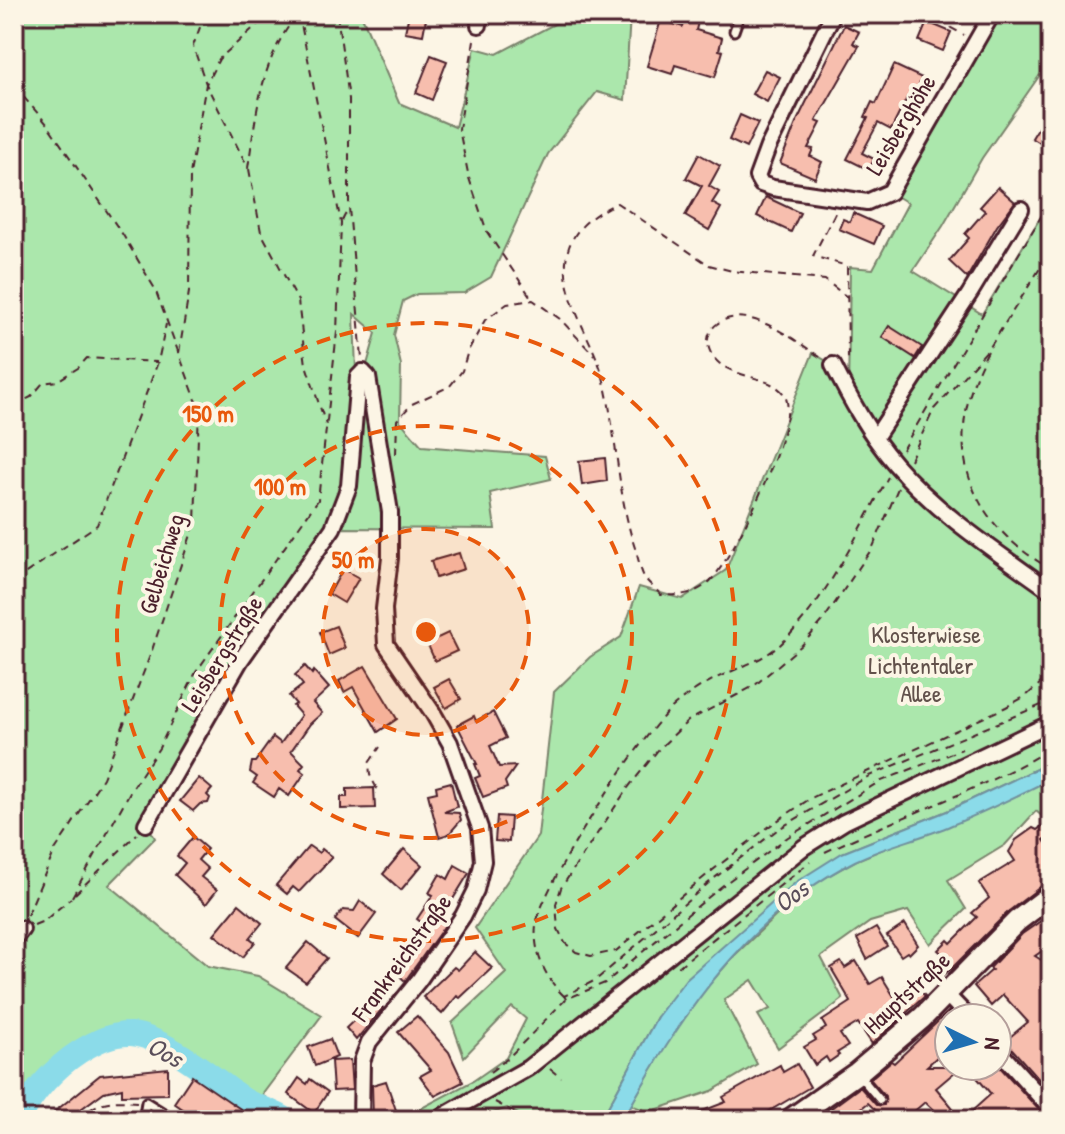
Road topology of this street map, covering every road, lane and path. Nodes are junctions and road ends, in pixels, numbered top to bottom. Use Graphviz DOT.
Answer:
graph roads {
  1 [pos="205,14"];
  2 [pos="269,14"];
  3 [pos="299,14"];
  4 [pos="337,14"];
  5 [pos="740,14"];
  6 [pos="833,14"];
  7 [pos="926,14"];
  8 [pos="992,14"];
  9 [pos="479,20"];
  10 [pos="734,31"];
  11 [pos="963,34"];
  12 [pos="206,84"];
  13 [pos="14,86"];
  14 [pos="248,168"];
  15 [pos="842,198"];
  16 [pos="1051,200"];
  17 [pos="349,208"];
  18 [pos="1021,209"];
  19 [pos="341,223"];
  20 [pos="351,229"];
  21 [pos="1051,251"];
  22 [pos="847,297"];
  23 [pos="533,300"];
  24 [pos="166,323"];
  25 [pos="990,347"];
  26 [pos="362,351"];
  27 [pos="179,354"];
  28 [pos="595,356"];
  29 [pos="158,362"];
  30 [pos="840,363"];
  31 [pos="363,372"];
  32 [pos="14,405"];
  33 [pos="327,426"];
  34 [pos="875,438"];
  35 [pos="383,466"];
  36 [pos="899,468"];
  37 [pos="1051,569"];
  38 [pos="14,581"];
  39 [pos="1051,591"];
  40 [pos="1051,674"];
  41 [pos="1051,723"];
  42 [pos="380,747"];
  43 [pos="1051,748"];
  44 [pos="377,789"];
  45 [pos="146,824"];
  46 [pos="1051,895"];
  47 [pos="72,897"];
  48 [pos="44,921"];
  49 [pos="18,934"];
  50 [pos="671,972"];
  51 [pos="947,995"];
  52 [pos="564,996"];
  53 [pos="954,1002"];
  54 [pos="1013,1067"];
  55 [pos="857,1073"];
  56 [pos="880,1100"];
  57 [pos="471,1101"];
  58 [pos="146,1102"];
  59 [pos="1051,1109"];
  60 [pos="799,1118"];
  61 [pos="80,1120"];
  62 [pos="143,1120"];
  63 [pos="175,1120"];
  64 [pos="361,1120"];
  65 [pos="436,1120"];
  66 [pos="530,1120"];
  1 -- 12 [label="path"];
  2 -- 12 [label="path"];
  3 -- 14 [label="path"];
  3 -- 19 [label="path"];
  4 -- 17 [label="path"];
  5 -- 10 [label="lane"];
  6 -- 15 [label="street, Leisberghöhe"];
  7 -- 11 [label="path"];
  8 -- 15 [label="street, Leisberghöhe"];
  9 -- 23 [label="path"];
  12 -- 14 [label="path"];
  12 -- 27 [label="path"];
  13 -- 24 [label="path, Gelbeichweg"];
  14 -- 33 [label="path"];
  15 -- 22 [label="path"];
  16 -- 36 [label="path"];
  17 -- 19 [label="path"];
  17 -- 20 [label="path"];
  18 -- 34 [label="street"];
  19 -- 20 [label="path"];
  19 -- 33 [label="path"];
  20 -- 26 [label="path"];
  21 -- 25 [label="path"];
  22 -- 28 [label="path"];
  22 -- 30 [label="path"];
  23 -- 28 [label="path"];
  23 -- 35 [label="path"];
  24 -- 27 [label="path, Gelbeichweg"];
  24 -- 29 [label="path"];
  25 -- 36 [label="path"];
  25 -- 37 [label="path"];
  27 -- 49 [label="path, Gelbeichweg"];
  28 -- 30 [label="path"];
  29 -- 32 [label="path"];
  29 -- 38 [label="path"];
  30 -- 34 [label="street"];
  31 -- 35 [label="street, Frankreichstraße"];
  31 -- 45 [label="street, Leisbergstraße"];
  33 -- 47 [label="path"];
  34 -- 36 [label="street"];
  35 -- 64 [label="street, Frankreichstraße"];
  36 -- 39 [label="street"];
  36 -- 40 [label="path"];
  36 -- 52 [label="path"];
  41 -- 57 [label="street"];
  42 -- 44 [label="path"];
  43 -- 50 [label="path"];
  45 -- 47 [label="path"];
  46 -- 51 [label="main road, Hauptstraße"];
  47 -- 48 [label="path"];
  51 -- 53 [label="street"];
  51 -- 55 [label="main road, Hauptstraße"];
  54 -- 59 [label="street"];
  55 -- 56 [label="lane"];
  55 -- 60 [label="main road, Hauptstraße"];
  57 -- 65 [label="street"];
  57 -- 66 [label="path"];
  58 -- 61 [label="path"];
  58 -- 62 [label="lane"];
  58 -- 63 [label="lane"];
}
